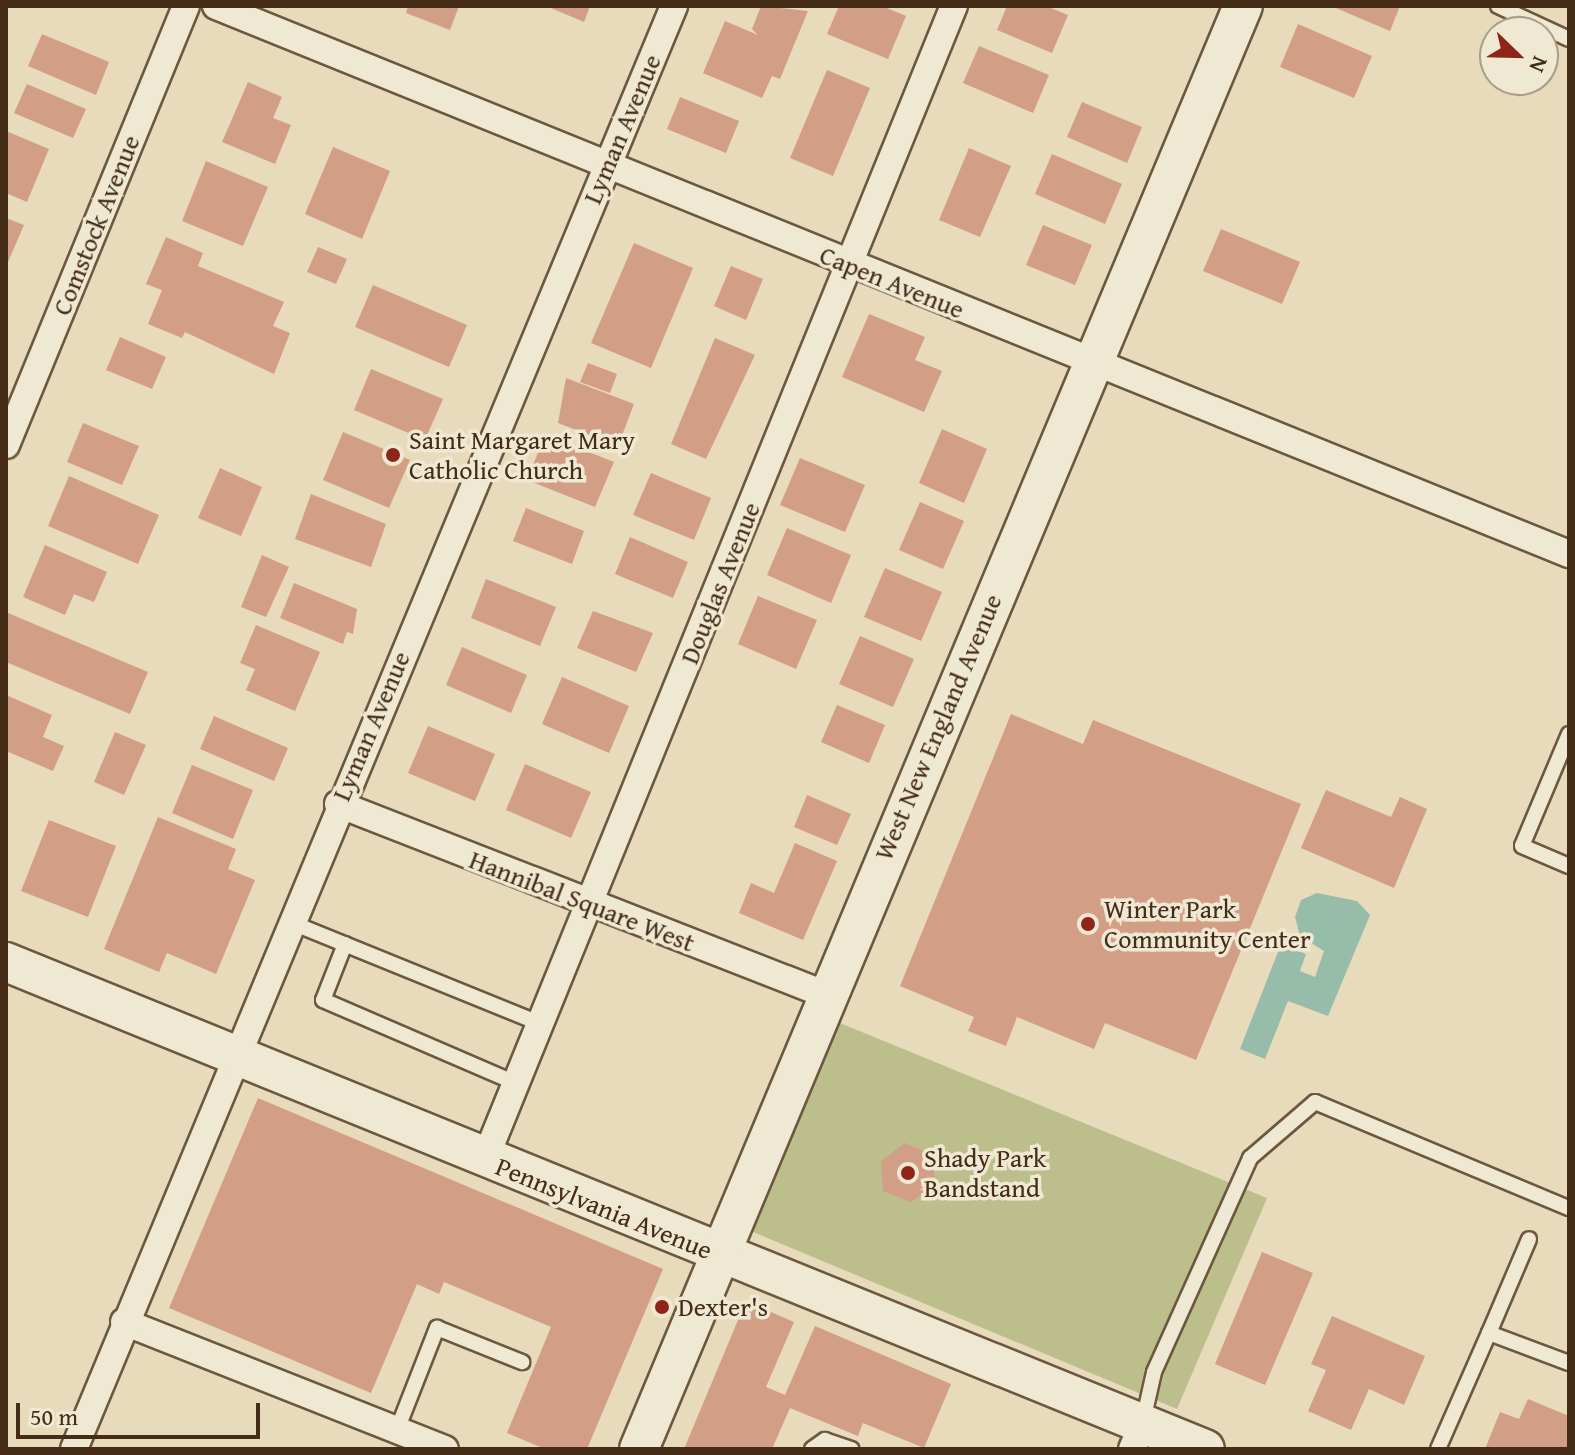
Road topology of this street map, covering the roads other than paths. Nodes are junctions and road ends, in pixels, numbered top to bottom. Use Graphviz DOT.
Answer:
graph roads {
  1 [pos="186,6"];
  2 [pos="216,6"];
  3 [pos="674,6"];
  4 [pos="954,6"];
  5 [pos="1243,6"];
  6 [pos="1498,6"];
  7 [pos="1569,39"];
  8 [pos="607,166"];
  9 [pos="849,265"];
  10 [pos="1090,361"];
  11 [pos="6,445"];
  12 [pos="1569,554"];
  13 [pos="1569,734"];
  14 [pos="338,804"];
  15 [pos="1569,866"];
  16 [pos="590,904"];
  17 [pos="290,922"];
  18 [pos="345,944"];
  19 [pos="6,962"];
  20 [pos="827,995"];
  21 [pos="541,1024"];
  22 [pos="235,1055"];
  23 [pos="516,1083"];
  24 [pos="485,1159"];
  25 [pos="1569,1208"];
  26 [pos="1529,1239"];
  27 [pos="716,1254"];
  28 [pos="124,1322"];
  29 [pos="1489,1333"];
  30 [pos="522,1362"];
  31 [pos="1569,1363"];
  32 [pos="397,1430"];
  33 [pos="1137,1437"];
  34 [pos="74,1449"];
  35 [pos="445,1449"];
  36 [pos="639,1449"];
  37 [pos="812,1449"];
  38 [pos="851,1449"];
  39 [pos="1205,1449"];
  40 [pos="1438,1449"];
  1 -- 11 [label="street, Comstock Avenue"];
  2 -- 8 [label="street, Capen Avenue"];
  3 -- 8 [label="street, Lyman Avenue"];
  4 -- 9 [label="street, Douglas Avenue"];
  5 -- 10 [label="street, West New England Avenue"];
  6 -- 7 [label="lane"];
  8 -- 9 [label="street, Capen Avenue"];
  8 -- 14 [label="street, Lyman Avenue"];
  9 -- 10 [label="street, Capen Avenue"];
  9 -- 16 [label="street, Douglas Avenue"];
  10 -- 12 [label="street, Capen Avenue"];
  10 -- 20 [label="street, West New England Avenue"];
  13 -- 15 [label="lane"];
  14 -- 16 [label="street, Hannibal Square West"];
  14 -- 17 [label="street, Lyman Avenue"];
  16 -- 20 [label="street, Hannibal Square West"];
  16 -- 21 [label="street, Douglas Avenue"];
  17 -- 18 [label="lane"];
  17 -- 22 [label="street, Lyman Avenue"];
  18 -- 21 [label="lane"];
  18 -- 23 [label="lane"];
  19 -- 22 [label="street, Pennsylvania Avenue"];
  20 -- 27 [label="street, West New England Avenue"];
  21 -- 23 [label="street, Douglas Avenue"];
  22 -- 24 [label="street, Pennsylvania Avenue"];
  22 -- 28 [label="street, Lyman Avenue"];
  23 -- 24 [label="street, Douglas Avenue"];
  24 -- 27 [label="street, Pennsylvania Avenue"];
  25 -- 33 [label="lane"];
  26 -- 29 [label="lane"];
  27 -- 33 [label="street, Pennsylvania Avenue"];
  27 -- 36 [label="street, West New England Avenue"];
  28 -- 32 [label="street"];
  28 -- 34 [label="street, Lyman Avenue"];
  29 -- 31 [label="lane"];
  29 -- 40 [label="lane"];
  30 -- 32 [label="lane"];
  32 -- 35 [label="street"];
  33 -- 39 [label="street, Pennsylvania Avenue"];
  37 -- 38 [label="lane"];
}
